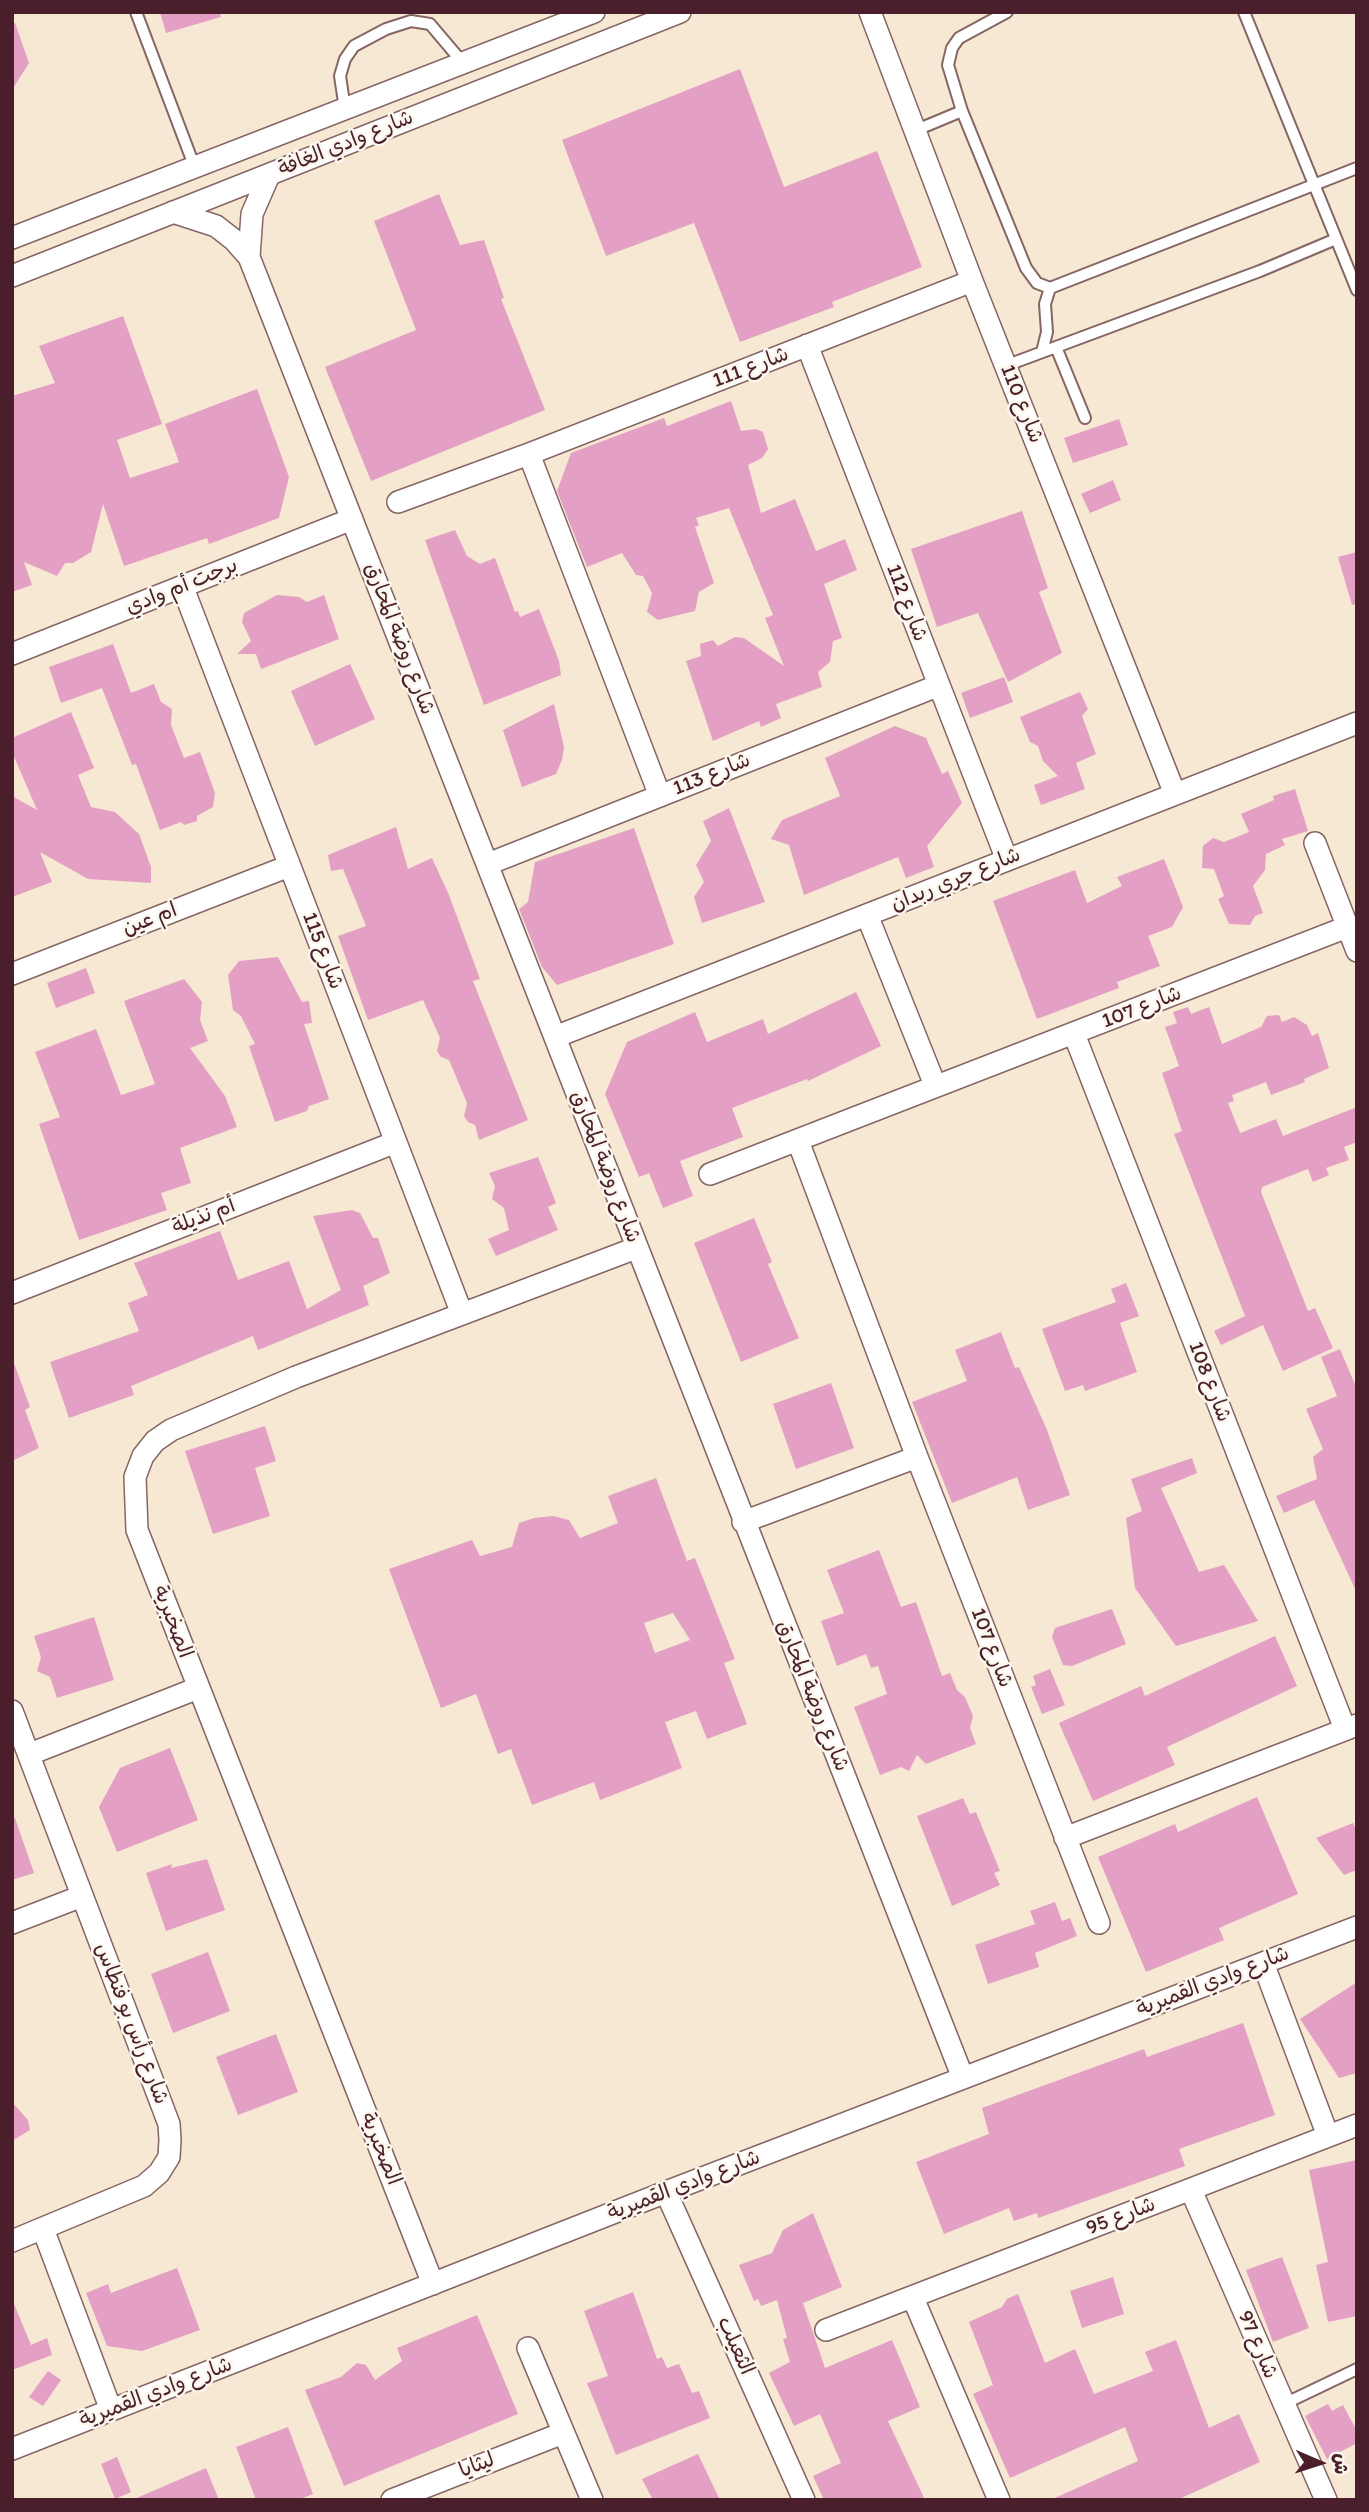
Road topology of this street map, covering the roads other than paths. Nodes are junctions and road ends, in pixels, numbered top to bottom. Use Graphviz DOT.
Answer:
graph roads {
  1 [pos="135,12"];
  2 [pos="594,12"];
  3 [pos="680,12"];
  4 [pos="870,12"];
  5 [pos="1007,12"];
  6 [pos="1244,12"];
  7 [pos="463,64"];
  8 [pos="345,109"];
  9 [pos="962,111"];
  10 [pos="914,131"];
  11 [pos="195,168"];
  12 [pos="1357,168"];
  13 [pos="269,175"];
  14 [pos="1314,186"];
  15 [pos="173,212"];
  16 [pos="12,238"];
  17 [pos="1336,239"];
  18 [pos="249,257"];
  19 [pos="12,276"];
  20 [pos="972,281"];
  21 [pos="1050,288"];
  22 [pos="1357,289"];
  23 [pos="807,345"];
  24 [pos="1056,347"];
  25 [pos="1042,352"];
  26 [pos="1005,366"];
  27 [pos="1085,418"];
  28 [pos="529,454"];
  29 [pos="398,502"];
  30 [pos="352,519"];
  31 [pos="183,588"];
  32 [pos="12,654"];
  33 [pos="937,686"];
  34 [pos="1357,723"];
  35 [pos="1175,794"];
  36 [pos="660,796"];
  37 [pos="1315,843"];
  38 [pos="1007,860"];
  39 [pos="488,864"];
  40 [pos="289,866"];
  41 [pos="867,915"];
  42 [pos="1347,927"];
  43 [pos="1357,951"];
  44 [pos="12,974"];
  45 [pos="1074,1034"];
  46 [pos="555,1037"];
  47 [pos="935,1086"];
  48 [pos="798,1141"];
  49 [pos="396,1142"];
  50 [pos="710,1174"];
  51 [pos="636,1248"];
  52 [pos="12,1293"];
  53 [pos="462,1314"];
  54 [pos="917,1457"];
  55 [pos="743,1522"];
  56 [pos="198,1688"];
  57 [pos="12,1711"];
  58 [pos="1351,1727"];
  59 [pos="30,1754"];
  60 [pos="1065,1838"];
  61 [pos="82,1896"];
  62 [pos="12,1923"];
  63 [pos="1099,1923"];
  64 [pos="1357,1927"];
  65 [pos="1263,1964"];
  66 [pos="963,2078"];
  67 [pos="1357,2125"];
  68 [pos="1328,2136"];
  69 [pos="1191,2190"];
  70 [pos="666,2192"];
  71 [pos="43,2229"];
  72 [pos="12,2241"];
  73 [pos="433,2284"];
  74 [pos="913,2298"];
  75 [pos="826,2330"];
  76 [pos="528,2348"];
  77 [pos="1357,2369"];
  78 [pos="1283,2405"];
  79 [pos="111,2410"];
  80 [pos="563,2433"];
  81 [pos="12,2449"];
  82 [pos="392,2500"];
  83 [pos="592,2500"];
  84 [pos="804,2500"];
  85 [pos="999,2500"];
  86 [pos="1326,2500"];
  1 -- 11 [label="lane"];
  2 -- 7 [label="street, شارع وادي الغافة"];
  3 -- 13 [label="street, شارع وادي الغافة"];
  4 -- 10 [label="street, شارع 110"];
  5 -- 9 [label="lane"];
  6 -- 14 [label="lane"];
  7 -- 8 [label="street, شارع وادي الغافة"];
  7 -- 8 [label="lane"];
  8 -- 11 [label="street, شارع وادي الغافة"];
  9 -- 10 [label="lane"];
  9 -- 21 [label="lane"];
  10 -- 20 [label="street, شارع 110"];
  11 -- 16 [label="street, شارع وادي الغافة"];
  12 -- 14 [label="lane"];
  13 -- 15 [label="street, شارع وادي الغافة"];
  13 -- 18 [label="street, شارع روضة المحارق"];
  14 -- 17 [label="lane"];
  14 -- 21 [label="lane"];
  15 -- 18 [label="street, شارع روضة المحارق"];
  15 -- 19 [label="street, شارع وادي الغافة"];
  17 -- 22 [label="lane"];
  17 -- 24 [label="lane"];
  18 -- 30 [label="street, شارع روضة المحارق"];
  20 -- 23 [label="street, شارع 111"];
  20 -- 26 [label="street, شارع 110"];
  21 -- 25 [label="lane"];
  23 -- 28 [label="street, شارع 111"];
  23 -- 33 [label="street, شارع 112"];
  24 -- 25 [label="lane"];
  24 -- 27 [label="lane"];
  25 -- 26 [label="lane"];
  26 -- 35 [label="street, شارع 110"];
  28 -- 29 [label="street, شارع 111"];
  28 -- 36 [label="street"];
  30 -- 31 [label="street, برجت أم وادي"];
  30 -- 39 [label="street, شارع روضة المحارق"];
  31 -- 32 [label="street, برجت أم وادي"];
  31 -- 40 [label="street, شارع 115"];
  33 -- 36 [label="street, شارع 113"];
  33 -- 38 [label="street, شارع 112"];
  34 -- 35 [label="street, شارع جري ربدان"];
  35 -- 38 [label="street, شارع جري ربدان"];
  36 -- 39 [label="street, شارع 113"];
  37 -- 42 [label="street"];
  38 -- 41 [label="street, شارع جري ربدان"];
  39 -- 46 [label="street, شارع روضة المحارق"];
  40 -- 44 [label="street, ام عين"];
  40 -- 49 [label="street, شارع 115"];
  41 -- 46 [label="street, شارع جري ربدان"];
  41 -- 47 [label="street"];
  42 -- 43 [label="street"];
  42 -- 45 [label="street, شارع 107"];
  45 -- 47 [label="street, شارع 107"];
  45 -- 58 [label="street, شارع 108"];
  46 -- 51 [label="street, شارع روضة المحارق"];
  47 -- 48 [label="street, شارع 107"];
  48 -- 50 [label="street, شارع 107"];
  48 -- 54 [label="street, شارع 107"];
  49 -- 52 [label="street, أم نذيلة"];
  49 -- 53 [label="street, شارع 115"];
  51 -- 53 [label="street, الصخبرية"];
  51 -- 55 [label="street, شارع روضة المحارق"];
  53 -- 56 [label="street, الصخبرية"];
  54 -- 55 [label="street"];
  54 -- 60 [label="street, شارع 107"];
  55 -- 66 [label="street, شارع روضة المحارق"];
  56 -- 59 [label="street"];
  56 -- 73 [label="street, الصخبرية"];
  57 -- 59 [label="street, شارع رأس بو فنطاس"];
  58 -- 60 [label="street"];
  59 -- 61 [label="street, شارع رأس بو فنطاس"];
  60 -- 63 [label="street, شارع 107"];
  61 -- 62 [label="street"];
  61 -- 71 [label="street, شارع رأس بو فنطاس"];
  64 -- 65 [label="street, شارع وادي القميرية"];
  65 -- 66 [label="street, شارع وادي القميرية"];
  65 -- 68 [label="street"];
  66 -- 70 [label="street, شارع وادي القميرية"];
  67 -- 68 [label="street, شارع 95"];
  68 -- 69 [label="street, شارع 95"];
  69 -- 74 [label="street, شارع 95"];
  69 -- 78 [label="street, شارع 97"];
  70 -- 73 [label="street, شارع وادي القميرية"];
  70 -- 84 [label="street, الثعيلب"];
  71 -- 72 [label="street, شارع رأس بو فنطاس"];
  71 -- 79 [label="street"];
  73 -- 79 [label="street, شارع وادي القميرية"];
  74 -- 75 [label="street, شارع 95"];
  74 -- 85 [label="street"];
  76 -- 80 [label="street"];
  77 -- 78 [label="lane"];
  78 -- 86 [label="street, شارع 97"];
  79 -- 81 [label="street, شارع وادي القميرية"];
  80 -- 82 [label="street, ليثايا"];
  80 -- 83 [label="street"];
}
